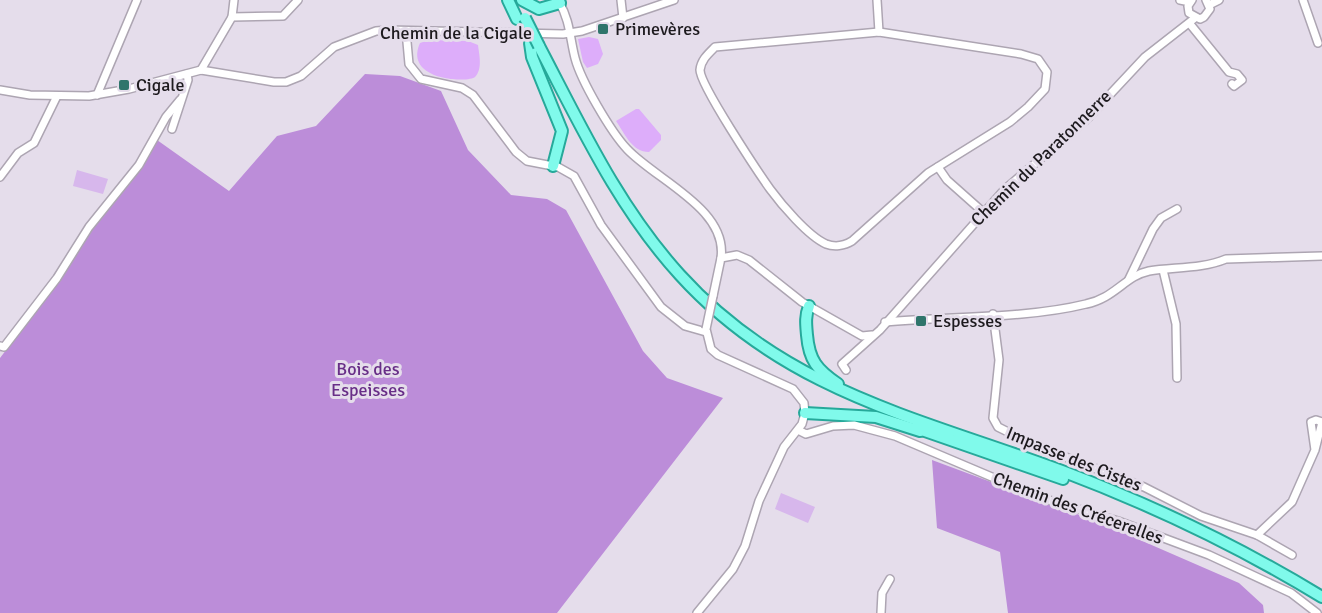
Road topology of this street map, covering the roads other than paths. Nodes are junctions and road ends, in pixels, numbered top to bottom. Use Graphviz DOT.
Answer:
graph roads {
  1 [pos="137,0"];
  2 [pos="234,0"];
  3 [pos="298,0"];
  4 [pos="508,0"];
  5 [pos="516,0"];
  6 [pos="522,0"];
  7 [pos="621,0"];
  8 [pos="674,0"];
  9 [pos="877,0"];
  10 [pos="1180,0"];
  11 [pos="1219,0"];
  12 [pos="1303,0"];
  13 [pos="1191,1"];
  14 [pos="559,2"];
  15 [pos="1208,2"];
  16 [pos="232,17"];
  17 [pos="521,18"];
  18 [pos="623,18"];
  19 [pos="1192,21"];
  20 [pos="406,31"];
  21 [pos="879,32"];
  22 [pos="571,33"];
  23 [pos="1318,43"];
  24 [pos="535,44"];
  25 [pos="201,70"];
  26 [pos="187,74"];
  27 [pos="1232,84"];
  28 [pos="0,90"];
  29 [pos="98,95"];
  30 [pos="57,96"];
  31 [pos="180,100"];
  32 [pos="171,129"];
  33 [pos="554,166"];
  34 [pos="938,167"];
  35 [pos="0,177"];
  36 [pos="1177,209"];
  37 [pos="983,212"];
  38 [pos="1322,256"];
  39 [pos="721,258"];
  40 [pos="1163,270"];
  41 [pos="1129,279"];
  42 [pos="809,306"];
  43 [pos="993,314"];
  44 [pos="885,322"];
  45 [pos="706,331"];
  46 [pos="873,335"];
  47 [pos="0,346"];
  48 [pos="846,370"];
  49 [pos="1177,378"];
  50 [pos="878,407"];
  51 [pos="805,413"];
  52 [pos="798,430"];
  53 [pos="930,434"];
  54 [pos="1315,450"];
  55 [pos="1146,507"];
  56 [pos="1257,535"];
  57 [pos="1292,555"];
  58 [pos="890,579"];
  59 [pos="1322,597"];
  60 [pos="697,613"];
  61 [pos="881,613"];
  62 [pos="1317,613"];
  1 -- 29 [label="street"];
  2 -- 16 [label="street"];
  3 -- 16 [label="street"];
  4 -- 17 [label="main road"];
  5 -- 17 [label="main road"];
  6 -- 14 [label="main road"];
  7 -- 18 [label="street"];
  8 -- 18 [label="street, Chemin de la Cigale"];
  9 -- 21 [label="street"];
  10 -- 13 [label="street"];
  11 -- 15 [label="street"];
  12 -- 23 [label="street"];
  13 -- 19 [label="street"];
  14 -- 22 [label="street"];
  15 -- 19 [label="street, Chemin du Paratonnerre"];
  16 -- 25 [label="street"];
  17 -- 24 [label="main road, bridge"];
  18 -- 22 [label="street, Chemin de la Cigale"];
  19 -- 27 [label="street"];
  19 -- 37 [label="street, Chemin du Paratonnerre"];
  20 -- 22 [label="street, Chemin de la Cigale"];
  20 -- 25 [label="street, Chemin de la Cigale"];
  20 -- 33 [label="street"];
  21 -- 34 [label="street"];
  21 -- 34 [label="street"];
  22 -- 39 [label="street"];
  24 -- 33 [label="main road"];
  24 -- 50 [label="main road"];
  24 -- 53 [label="main road"];
  25 -- 26 [label="street, Chemin de la Cigale"];
  26 -- 29 [label="street, Chemin de la Cigale"];
  26 -- 31 [label="street"];
  28 -- 30 [label="street, Chemin de la Cigale"];
  29 -- 30 [label="street, Chemin de la Cigale"];
  30 -- 35 [label="street"];
  31 -- 32 [label="street"];
  31 -- 47 [label="street"];
  33 -- 45 [label="street"];
  34 -- 37 [label="street"];
  36 -- 41 [label="street"];
  37 -- 44 [label="street, Chemin du Paratonnerre"];
  38 -- 40 [label="street"];
  39 -- 42 [label="street"];
  39 -- 45 [label="street, bridge"];
  40 -- 41 [label="street"];
  40 -- 49 [label="street"];
  41 -- 43 [label="street"];
  42 -- 46 [label="street"];
  42 -- 50 [label="main road"];
  43 -- 44 [label="street"];
  43 -- 56 [label="street, Impasse des Cistes"];
  44 -- 46 [label="street, Chemin du Paratonnerre"];
  45 -- 51 [label="street"];
  46 -- 48 [label="street, Chemin du Paratonnerre"];
  50 -- 55 [label="main road"];
  51 -- 52 [label="street"];
  51 -- 53 [label="main road"];
  52 -- 60 [label="street"];
  52 -- 62 [label="street, Chemin des Crécerelles"];
  53 -- 55 [label="main road"];
  54 -- 56 [label="street"];
  55 -- 59 [label="main road"];
  56 -- 57 [label="street, Impasse des Cistes"];
  58 -- 61 [label="street"];
}
